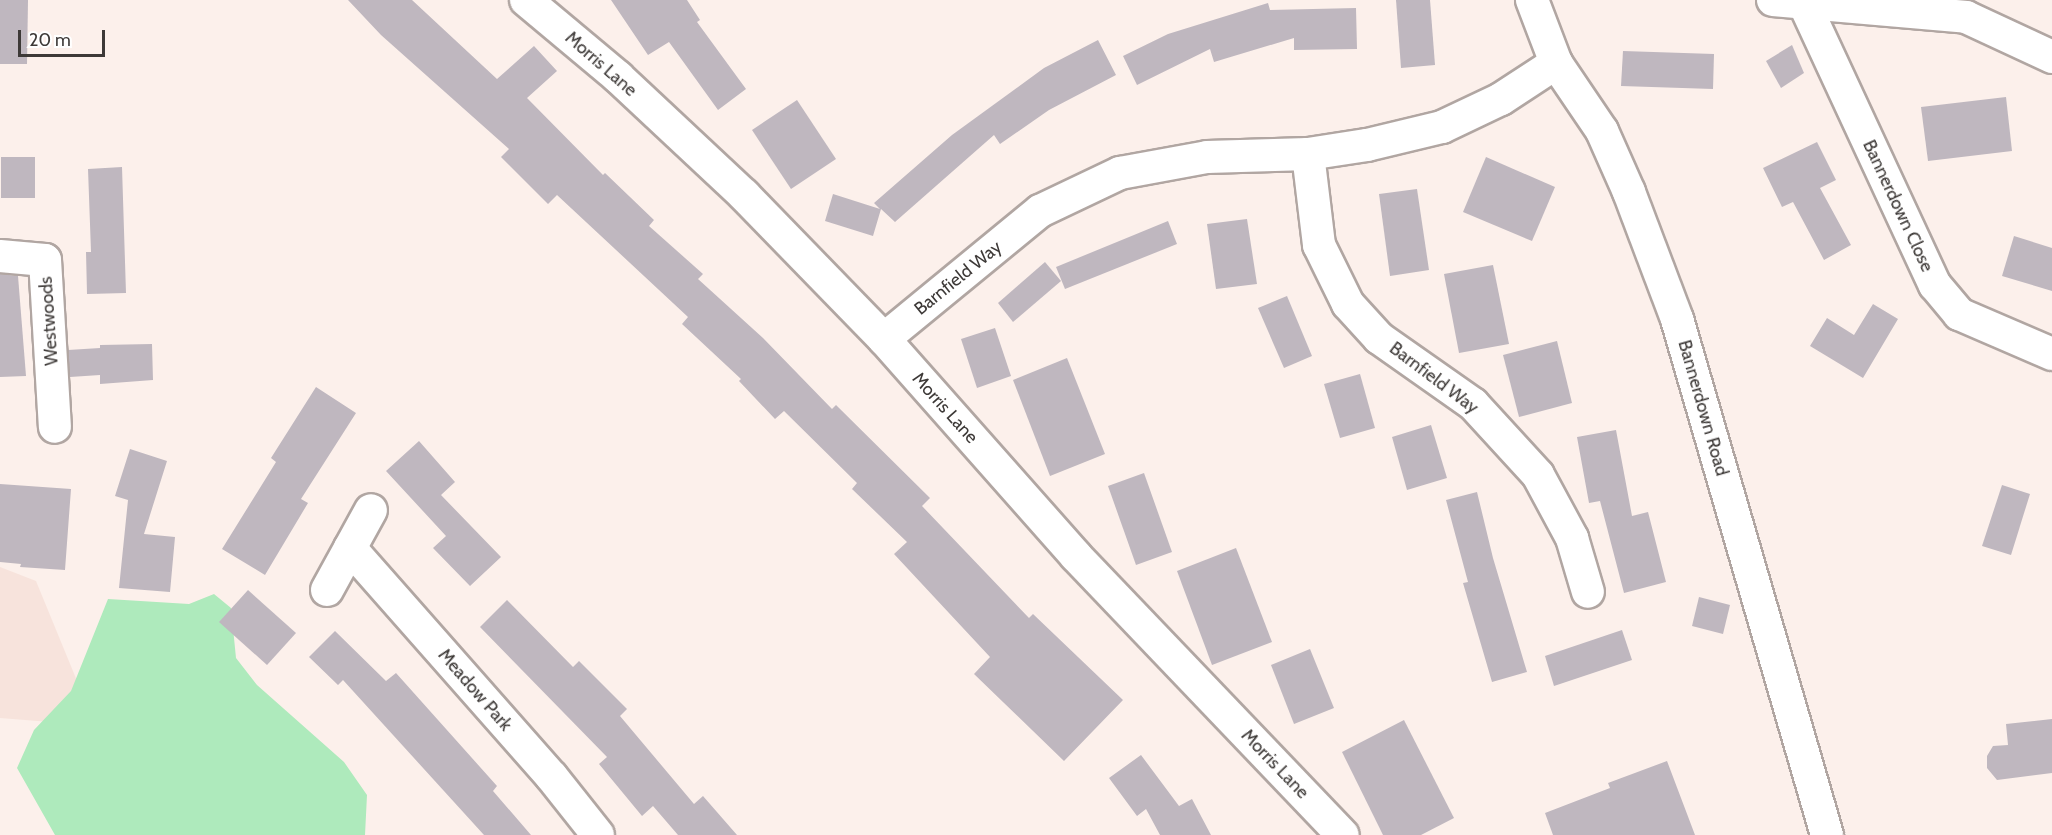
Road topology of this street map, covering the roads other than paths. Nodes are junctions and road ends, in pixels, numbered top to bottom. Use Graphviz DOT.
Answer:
graph roads {
  1 [pos="526,0"];
  2 [pos="1532,0"];
  3 [pos="1788,1"];
  4 [pos="2052,57"];
  5 [pos="1556,63"];
  6 [pos="1308,154"];
  7 [pos="0,256"];
  8 [pos="884,339"];
  9 [pos="2052,354"];
  10 [pos="55,427"];
  11 [pos="371,510"];
  12 [pos="350,548"];
  13 [pos="327,590"];
  14 [pos="1588,592"];
  15 [pos="598,835"];
  16 [pos="1343,835"];
  17 [pos="1827,835"];
  1 -- 8 [label="street, Morris Lane"];
  2 -- 5 [label="street, Bannerdown Road"];
  3 -- 4 [label="street"];
  3 -- 9 [label="street, Bannerdown Close"];
  5 -- 6 [label="street, Barnfield Way"];
  5 -- 17 [label="street, Bannerdown Road"];
  6 -- 8 [label="street, Barnfield Way"];
  6 -- 14 [label="street, Barnfield Way"];
  7 -- 10 [label="street, Westwoods"];
  8 -- 16 [label="street, Morris Lane"];
  11 -- 12 [label="street"];
  12 -- 13 [label="street"];
  12 -- 15 [label="street, Meadow Park"];
}
